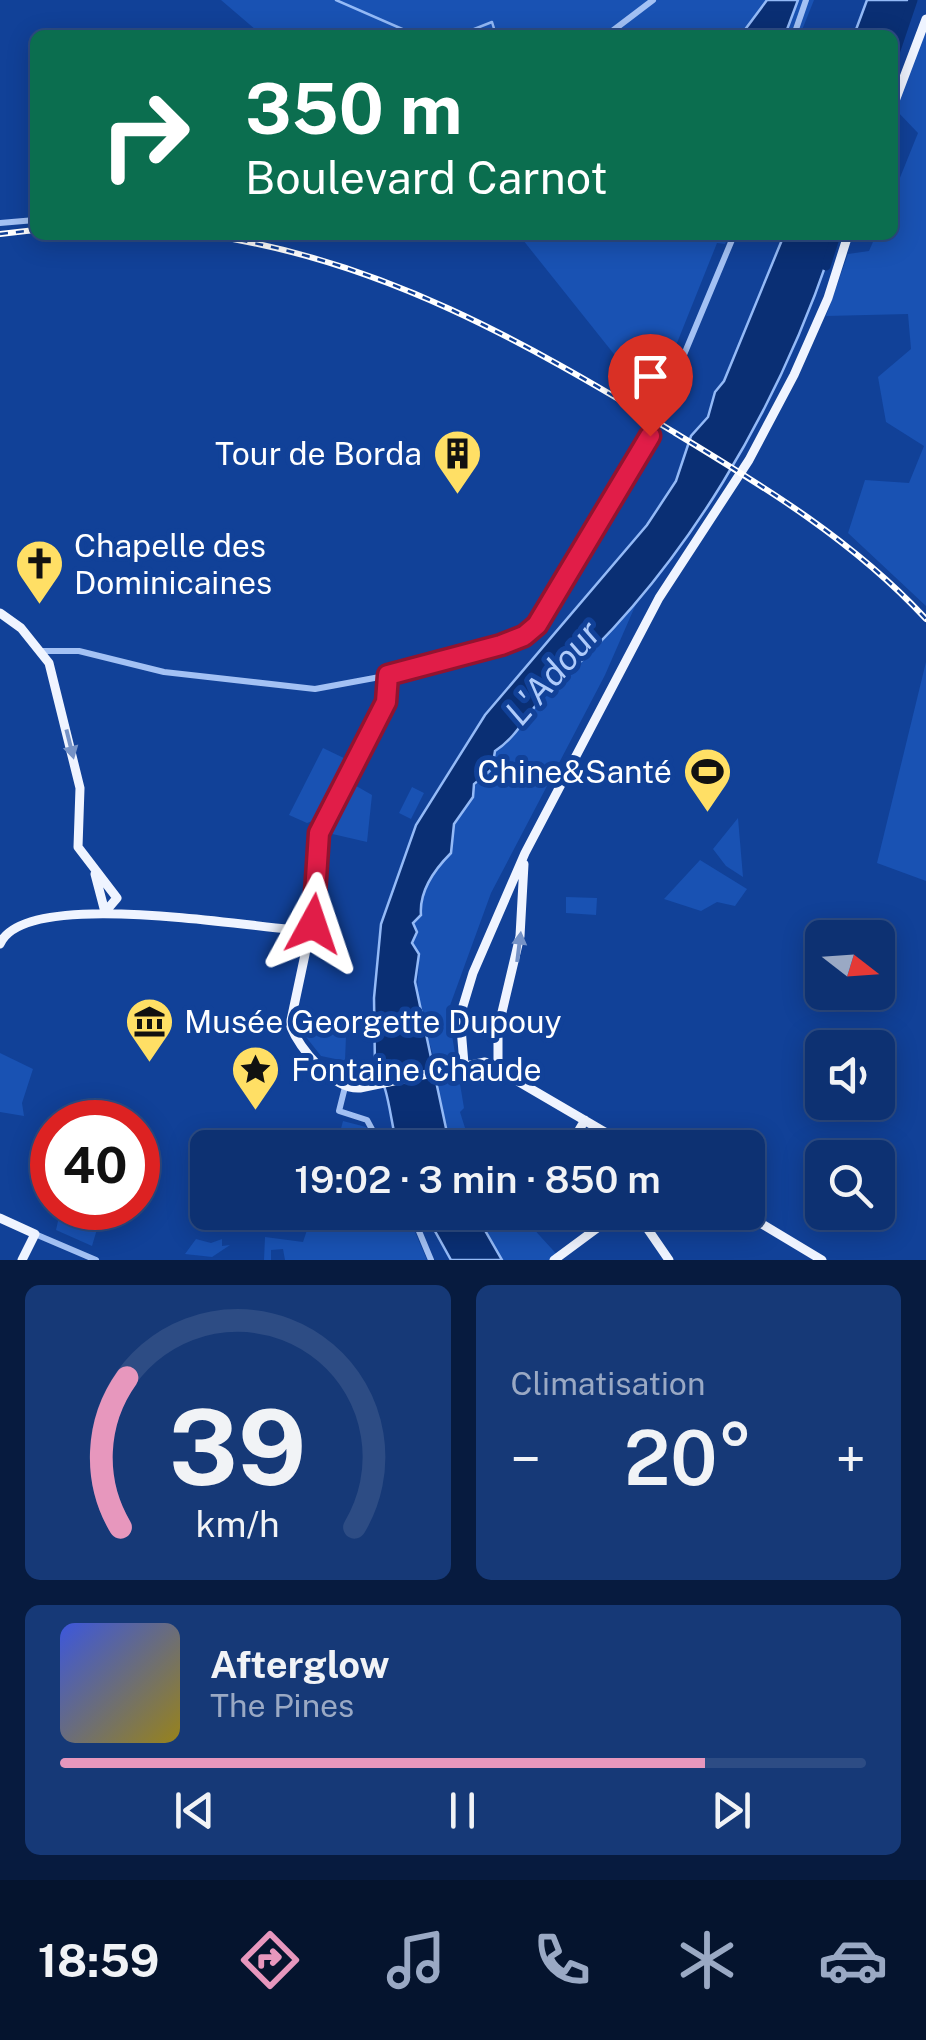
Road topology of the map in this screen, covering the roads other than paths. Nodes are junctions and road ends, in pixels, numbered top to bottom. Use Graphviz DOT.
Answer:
graph roads {
  1 [pos="653,0"];
  2 [pos="806,0"];
  3 [pos="926,19"];
  4 [pos="614,30"];
  5 [pos="796,30"];
  6 [pos="898,93"];
  7 [pos="30,221"];
  8 [pos="0,224"];
  9 [pos="732,240"];
  10 [pos="846,240"];
  11 [pos="0,612"];
  12 [pos="42,651"];
  13 [pos="388,675"];
  14 [pos="525,853"];
  15 [pos="93,867"];
  16 [pos="117,898"];
  17 [pos="129,911"];
  18 [pos="104,912"];
  19 [pos="310,931"];
  20 [pos="0,944"];
  21 [pos="462,1065"];
  22 [pos="498,1068"];
  23 [pos="345,1087"];
  24 [pos="585,1120"];
  25 [pos="372,1130"];
  26 [pos="579,1130"];
  27 [pos="602,1130"];
  28 [pos="0,1218"];
  29 [pos="765,1226"];
  30 [pos="419,1230"];
  31 [pos="596,1230"];
  32 [pos="648,1230"];
  33 [pos="35,1234"];
  34 [pos="556,1258"];
  35 [pos="22,1260"];
  36 [pos="96,1260"];
  37 [pos="432,1260"];
  38 [pos="669,1260"];
  39 [pos="822,1260"];
  1 -- 4 [label="street"];
  2 -- 5 [label="street"];
  3 -- 6 [label="main road"];
  7 -- 8 [label="street"];
  9 -- 13 [label="street"];
  10 -- 14 [label="main road"];
  11 -- 12 [label="main road"];
  12 -- 13 [label="street"];
  12 -- 15 [label="main road, one-way"];
  13 -- 19 [label="street"];
  14 -- 21 [label="main road"];
  22 -- 14 [label="main road, one-way"];
  15 -- 16 [label="main road"];
  15 -- 18 [label="main road"];
  16 -- 17 [label="main road"];
  16 -- 18 [label="main road"];
  17 -- 18 [label="main road"];
  17 -- 19 [label="main road"];
  18 -- 20 [label="main road"];
  19 -- 23 [label="main road"];
  21 -- 22 [label="main road"];
  21 -- 23 [label="main road"];
  22 -- 24 [label="main road"];
  23 -- 25 [label="street"];
  24 -- 26 [label="main road"];
  24 -- 27 [label="main road"];
  28 -- 33 [label="main road"];
  29 -- 39 [label="main road"];
  30 -- 37 [label="street"];
  31 -- 34 [label="main road"];
  32 -- 38 [label="main road"];
  33 -- 35 [label="main road"];
  33 -- 36 [label="street"];
}
